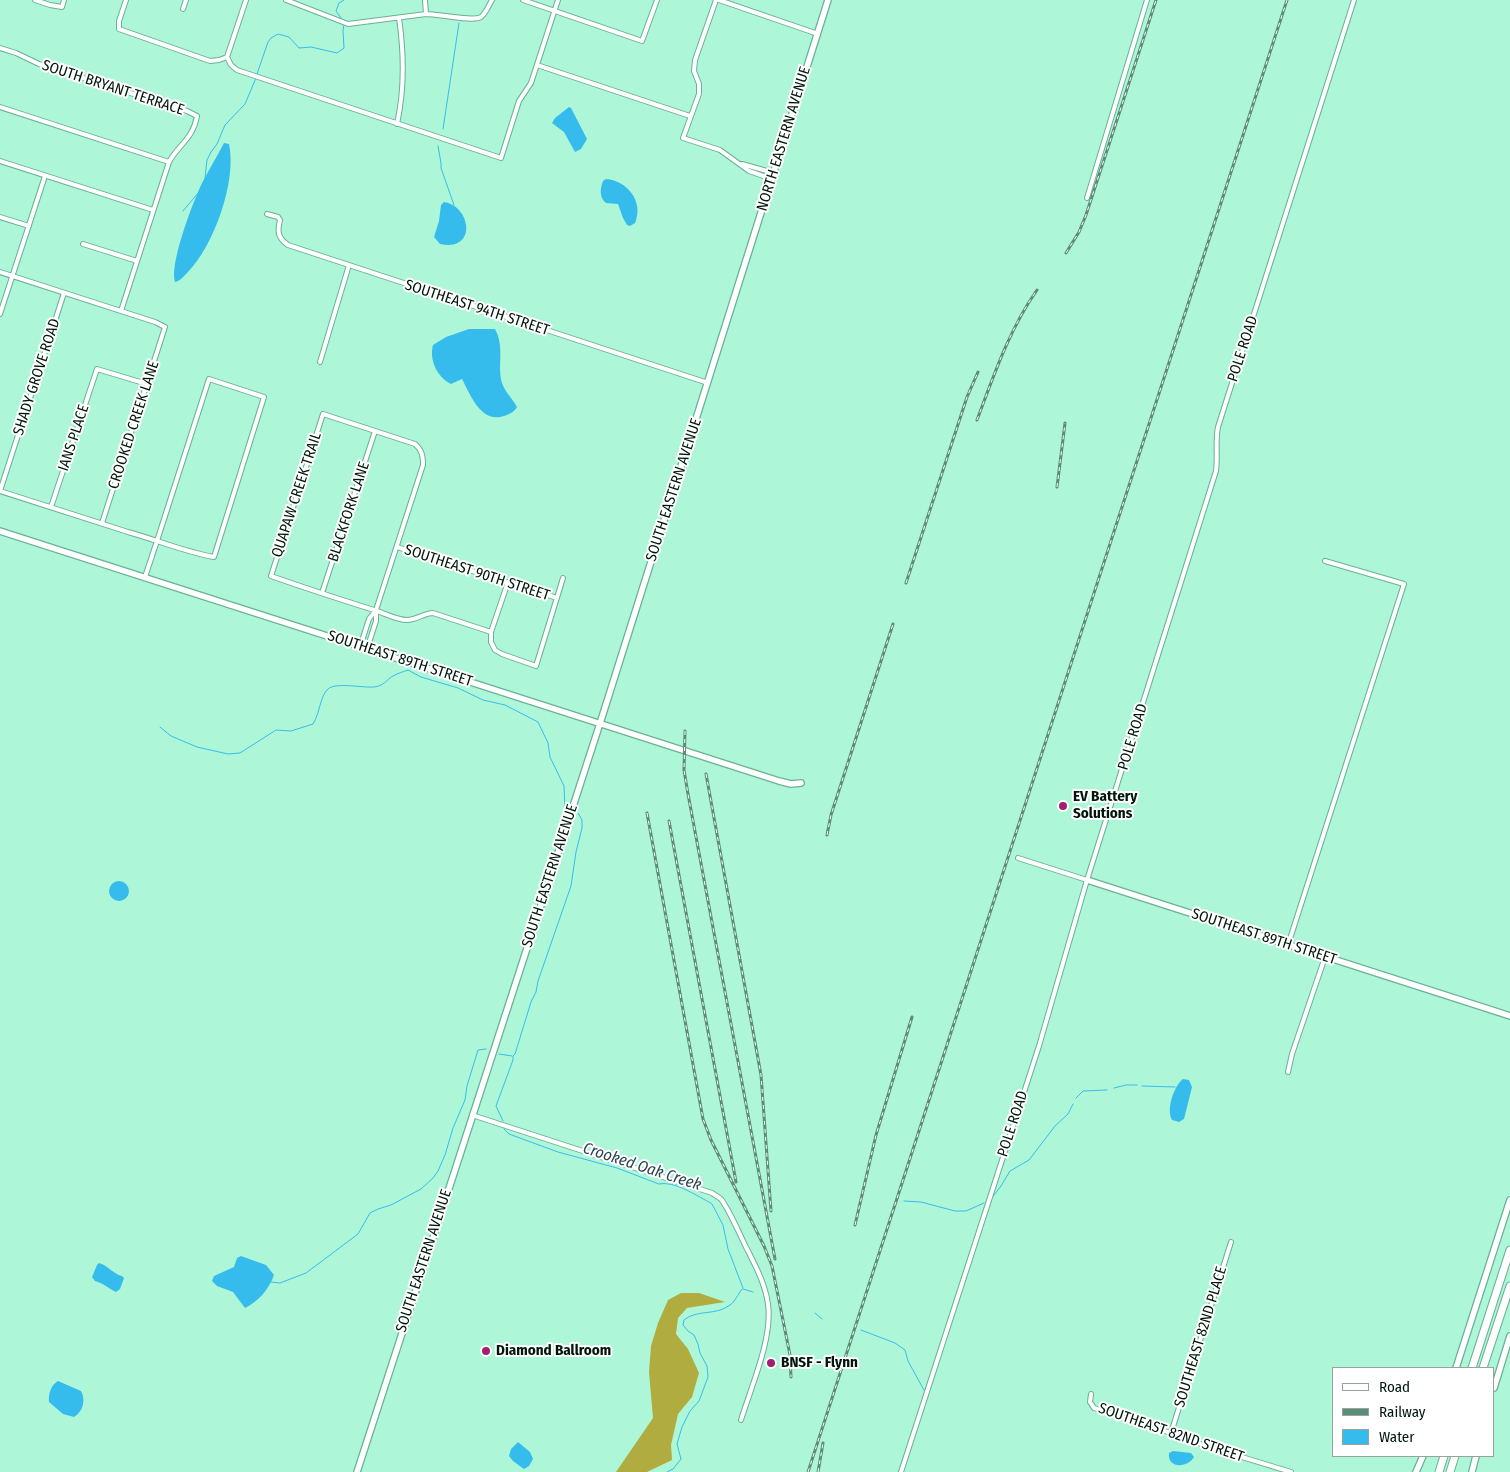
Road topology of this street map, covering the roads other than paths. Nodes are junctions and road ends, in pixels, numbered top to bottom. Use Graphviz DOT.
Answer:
graph roads {
  1 [pos="36,0"];
  2 [pos="64,0"];
  3 [pos="126,0"];
  4 [pos="186,0"];
  5 [pos="246,0"];
  6 [pos="286,0"];
  7 [pos="425,0"];
  8 [pos="492,0"];
  9 [pos="523,0"];
  10 [pos="558,0"];
  11 [pos="656,0"];
  12 [pos="717,0"];
  13 [pos="828,0"];
  14 [pos="1147,0"];
  15 [pos="1354,0"];
  16 [pos="184,9"];
  17 [pos="555,11"];
  18 [pos="426,14"];
  19 [pos="399,18"];
  20 [pos="818,34"];
  21 [pos="0,48"];
  22 [pos="227,57"];
  23 [pos="537,65"];
  24 [pos="0,107"];
  25 [pos="690,116"];
  26 [pos="397,124"];
  27 [pos="0,161"];
  28 [pos="168,162"];
  29 [pos="45,176"];
  30 [pos="773,176"];
  31 [pos="1087,198"];
  32 [pos="153,210"];
  33 [pos="267,214"];
  34 [pos="0,217"];
  35 [pos="29,226"];
  36 [pos="83,244"];
  37 [pos="137,261"];
  38 [pos="349,265"];
  39 [pos="0,272"];
  40 [pos="13,276"];
  41 [pos="741,279"];
  42 [pos="64,293"];
  43 [pos="120,311"];
  44 [pos="0,314"];
  45 [pos="320,362"];
  46 [pos="708,382"];
  47 [pos="148,384"];
  48 [pos="375,431"];
  49 [pos="0,491"];
  50 [pos="52,507"];
  51 [pos="102,524"];
  52 [pos="0,530"];
  53 [pos="157,541"];
  54 [pos="397,547"];
  55 [pos="1325,561"];
  56 [pos="145,577"];
  57 [pos="563,578"];
  58 [pos="508,582"];
  59 [pos="322,593"];
  60 [pos="557,598"];
  61 [pos="376,610"];
  62 [pos="491,632"];
  63 [pos="360,646"];
  64 [pos="367,649"];
  65 [pos="600,723"];
  66 [pos="801,783"];
  67 [pos="1018,858"];
  68 [pos="1087,880"];
  69 [pos="1288,945"];
  70 [pos="1325,957"];
  71 [pos="1510,1016"];
  72 [pos="1288,1072"];
  73 [pos="472,1115"];
  74 [pos="1510,1200"];
  75 [pos="1231,1242"];
  76 [pos="1510,1250"];
  77 [pos="1510,1286"];
  78 [pos="1510,1292"];
  79 [pos="1504,1306"];
  80 [pos="1510,1336"];
  81 [pos="1456,1367"];
  82 [pos="1472,1367"];
  83 [pos="1484,1367"];
  84 [pos="1495,1385"];
  85 [pos="1091,1394"];
  86 [pos="741,1420"];
  87 [pos="1171,1433"];
  88 [pos="1423,1457"];
  89 [pos="1444,1457"];
  90 [pos="1455,1457"];
  91 [pos="1476,1457"];
  92 [pos="357,1472"];
  93 [pos="901,1472"];
  94 [pos="1291,1472"];
  95 [pos="1416,1472"];
  96 [pos="1439,1472"];
  97 [pos="1450,1472"];
  98 [pos="1472,1472"];
  1 -- 2 [label="street"];
  3 -- 22 [label="street"];
  4 -- 16 [label="street"];
  5 -- 22 [label="street"];
  6 -- 19 [label="street"];
  7 -- 18 [label="street"];
  8 -- 18 [label="street"];
  9 -- 17 [label="street"];
  10 -- 17 [label="street"];
  11 -- 17 [label="street"];
  12 -- 20 [label="street"];
  12 -- 25 [label="street"];
  13 -- 20 [label="main road, NORTH EASTERN AVENUE"];
  14 -- 31 [label="street"];
  15 -- 68 [label="street, POLE ROAD"];
  17 -- 23 [label="street"];
  18 -- 19 [label="street"];
  19 -- 26 [label="street"];
  20 -- 30 [label="main road, NORTH EASTERN AVENUE"];
  21 -- 28 [label="street, SOUTH BRYANT TERRACE"];
  22 -- 26 [label="street"];
  23 -- 25 [label="street"];
  23 -- 26 [label="street"];
  24 -- 28 [label="street"];
  25 -- 30 [label="street"];
  27 -- 29 [label="street"];
  28 -- 32 [label="street, SOUTH BRYANT TERRACE"];
  29 -- 32 [label="street"];
  29 -- 35 [label="street"];
  30 -- 41 [label="main road, NORTH EASTERN AVENUE"];
  32 -- 37 [label="street, SOUTH BRYANT TERRACE"];
  33 -- 38 [label="street, SOUTHEAST 94TH STREET"];
  34 -- 35 [label="street"];
  35 -- 40 [label="street"];
  36 -- 37 [label="street"];
  37 -- 43 [label="street, SOUTH BRYANT TERRACE"];
  38 -- 45 [label="street"];
  38 -- 46 [label="street, SOUTHEAST 94TH STREET"];
  39 -- 40 [label="street"];
  40 -- 42 [label="street"];
  40 -- 44 [label="street"];
  41 -- 46 [label="main road, SOUTH EASTERN AVENUE"];
  42 -- 43 [label="street"];
  42 -- 49 [label="street, SHADY GROVE ROAD"];
  43 -- 47 [label="street, CROOKED CREEK LANE"];
  46 -- 65 [label="main road, SOUTH EASTERN AVENUE"];
  47 -- 50 [label="street, IANS PLACE"];
  47 -- 51 [label="street, CROOKED CREEK LANE"];
  48 -- 54 [label="street"];
  48 -- 59 [label="street, BLACKFORK LANE"];
  48 -- 59 [label="street, QUAPAW CREEK TRAIL"];
  49 -- 50 [label="street"];
  50 -- 51 [label="street"];
  51 -- 53 [label="street"];
  52 -- 56 [label="main road, SOUTHEAST 89TH STREET"];
  53 -- 53 [label="street"];
  53 -- 56 [label="street"];
  54 -- 58 [label="street, SOUTHEAST 90TH STREET"];
  54 -- 61 [label="street"];
  55 -- 69 [label="street"];
  56 -- 63 [label="main road, SOUTHEAST 89TH STREET"];
  57 -- 60 [label="street"];
  58 -- 60 [label="street, SOUTHEAST 90TH STREET"];
  58 -- 62 [label="street"];
  59 -- 61 [label="street"];
  60 -- 62 [label="street"];
  61 -- 62 [label="street"];
  61 -- 63 [label="street"];
  61 -- 64 [label="street"];
  63 -- 64 [label="main road, SOUTHEAST 89TH STREET"];
  64 -- 65 [label="main road, SOUTHEAST 89TH STREET"];
  65 -- 66 [label="main road, SOUTHEAST 89TH STREET"];
  65 -- 73 [label="main road, SOUTH EASTERN AVENUE"];
  67 -- 68 [label="street, SOUTHEAST 89TH STREET"];
  68 -- 69 [label="main road, SOUTHEAST 89TH STREET"];
  68 -- 93 [label="street, POLE ROAD"];
  69 -- 70 [label="main road, SOUTHEAST 89TH STREET"];
  70 -- 71 [label="main road, SOUTHEAST 89TH STREET"];
  70 -- 72 [label="street"];
  73 -- 86 [label="street"];
  73 -- 92 [label="main road, SOUTH EASTERN AVENUE"];
  74 -- 81 [label="main road"];
  75 -- 87 [label="street, SOUTHEAST 82ND PLACE"];
  76 -- 82 [label="highway"];
  77 -- 79 [label="highway"];
  78 -- 79 [label="highway"];
  79 -- 83 [label="highway"];
  80 -- 84 [label="main road"];
  85 -- 87 [label="street, SOUTHEAST 82ND STREET"];
  87 -- 94 [label="street, SOUTHEAST 82ND STREET"];
  88 -- 95 [label="main road"];
  89 -- 96 [label="highway"];
  90 -- 97 [label="highway"];
  91 -- 98 [label="main road"];
}
